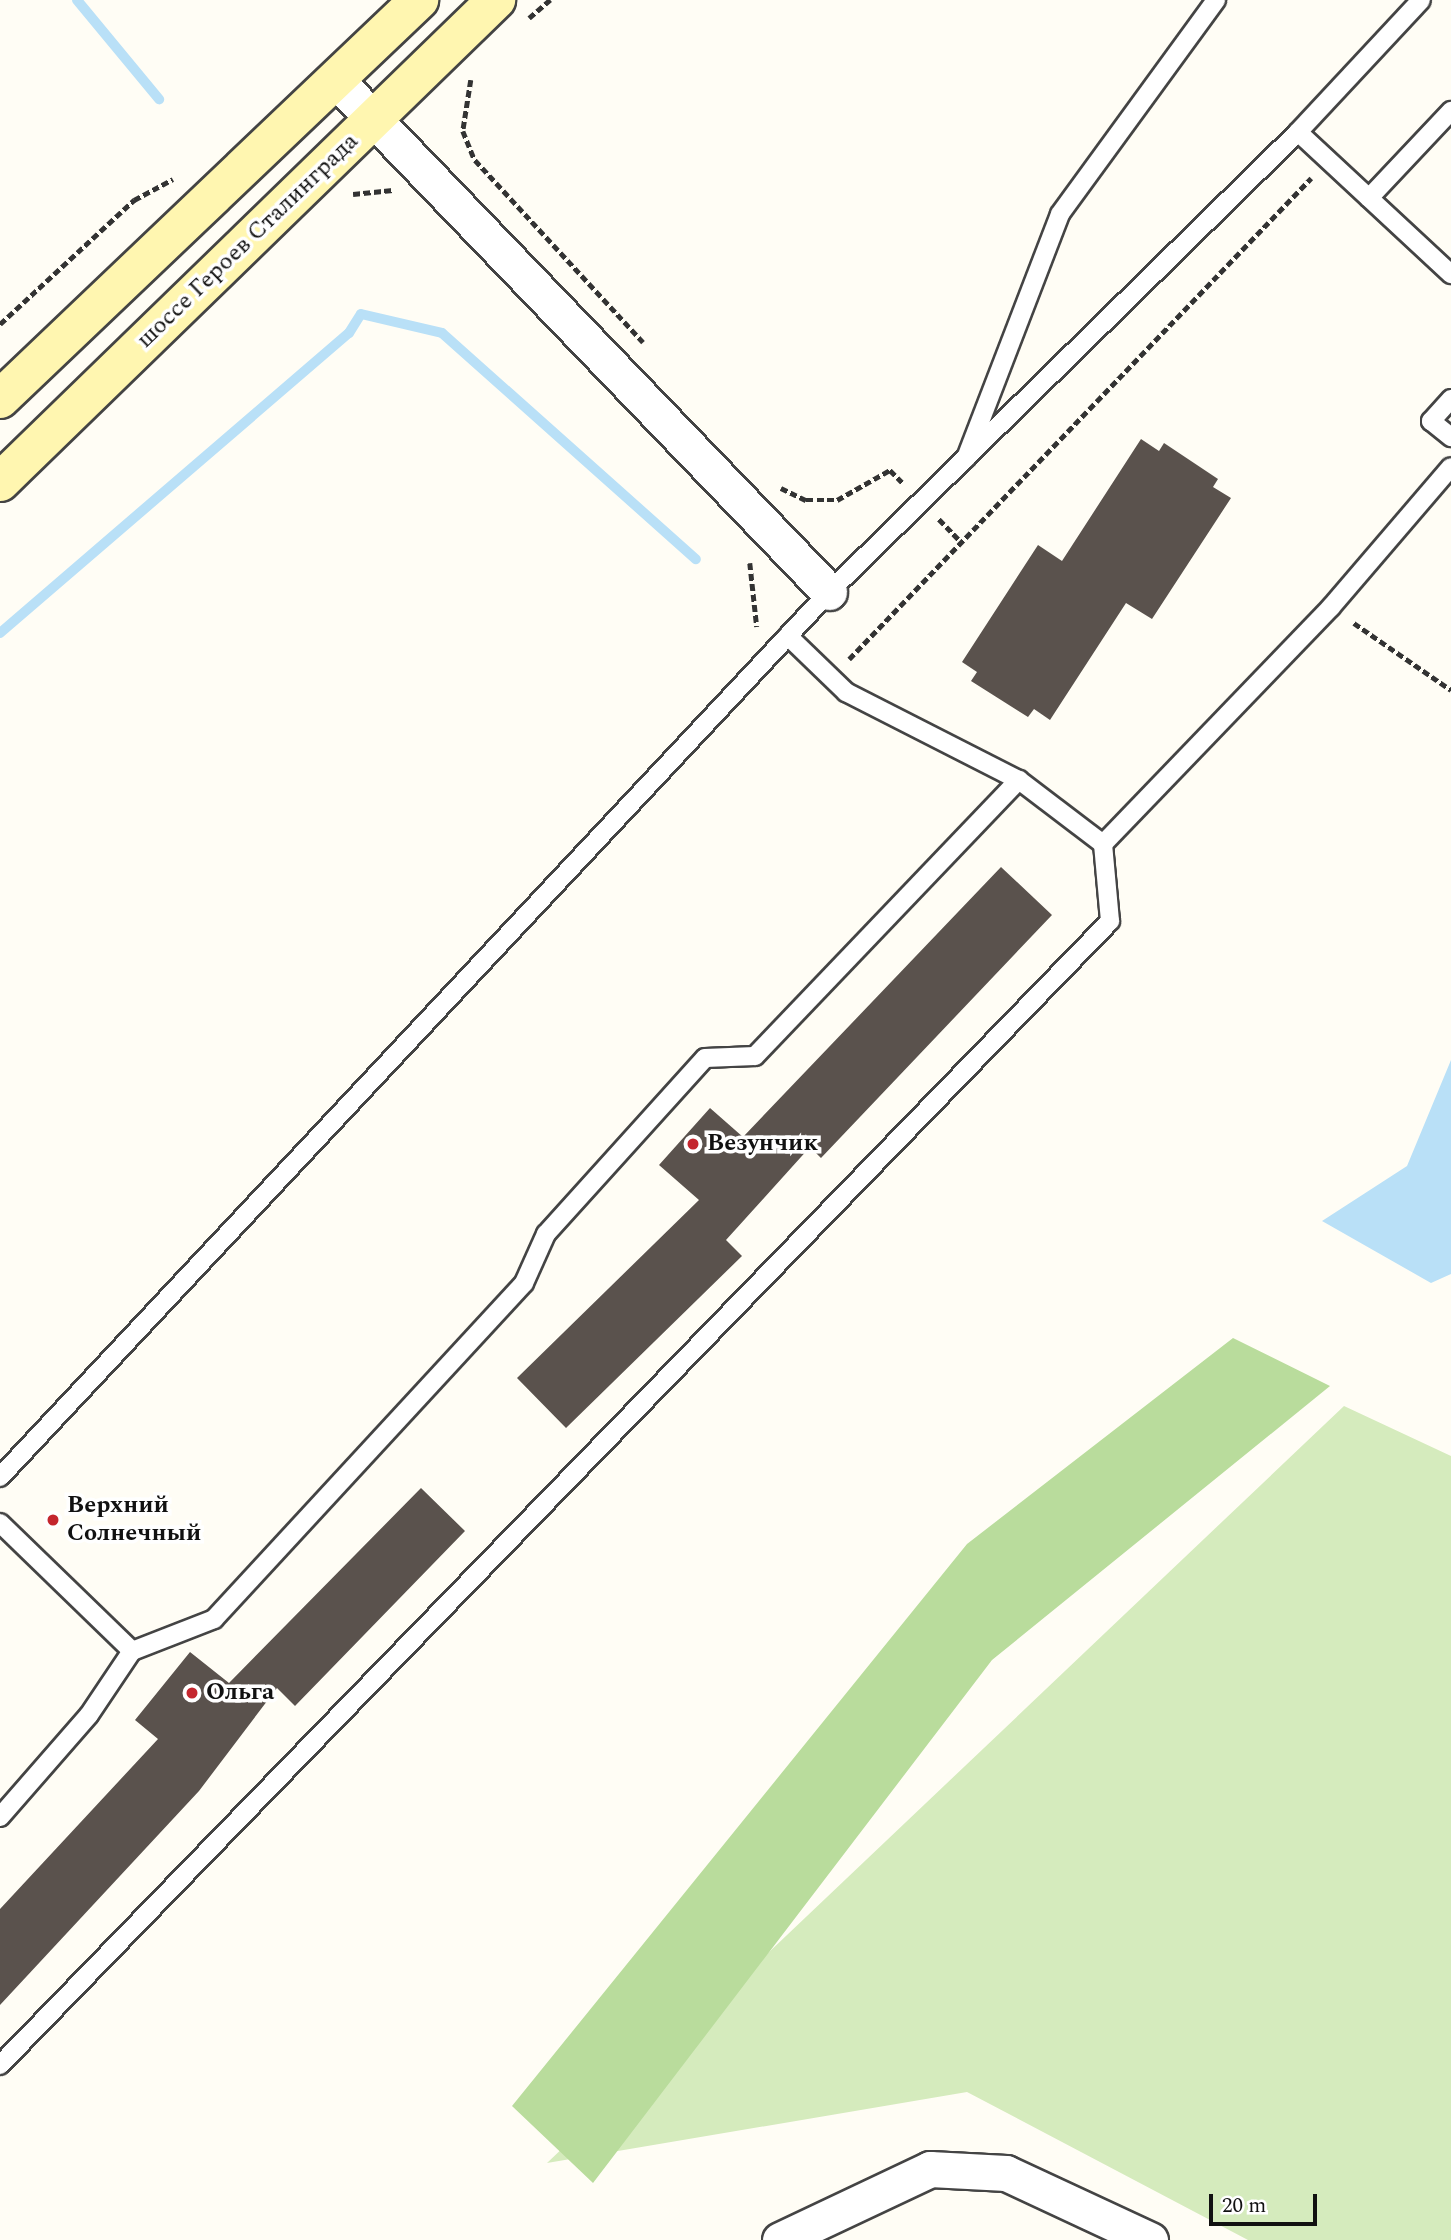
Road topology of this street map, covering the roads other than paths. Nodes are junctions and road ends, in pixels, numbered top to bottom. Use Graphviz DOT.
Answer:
graph roads {
  1 [pos="419,0"];
  2 [pos="1421,0"];
  3 [pos="1217,2"];
  4 [pos="509,12"];
  5 [pos="338,82"];
  6 [pos="1451,111"];
  7 [pos="374,120"];
  8 [pos="1298,132"];
  9 [pos="1369,198"];
  10 [pos="1451,274"];
  11 [pos="0,399"];
  12 [pos="1451,399"];
  13 [pos="1451,437"];
  14 [pos="963,465"];
  15 [pos="1451,467"];
  16 [pos="0,482"];
  17 [pos="829,592"];
  18 [pos="788,636"];
  19 [pos="1019,780"];
  20 [pos="1103,844"];
  21 [pos="0,1476"];
  22 [pos="0,1523"];
  23 [pos="132,1651"];
  24 [pos="0,1817"];
  25 [pos="0,2065"];
  26 [pos="780,2240"];
  27 [pos="1150,2240"];
  1 -- 5 [label="main road"];
  2 -- 8 [label="lane"];
  3 -- 14 [label="lane"];
  4 -- 7 [label="main road, шоссе Героев Сталинграда"];
  5 -- 7 [label="street"];
  5 -- 11 [label="main road"];
  6 -- 9 [label="lane"];
  7 -- 16 [label="main road, шоссе Героев Сталинграда"];
  7 -- 17 [label="street"];
  8 -- 9 [label="lane"];
  8 -- 14 [label="lane"];
  9 -- 10 [label="lane"];
  12 -- 13 [label="lane"];
  14 -- 17 [label="lane"];
  15 -- 20 [label="lane"];
  17 -- 18 [label="lane"];
  18 -- 19 [label="lane"];
  18 -- 21 [label="lane"];
  19 -- 20 [label="lane"];
  19 -- 23 [label="lane"];
  20 -- 25 [label="lane"];
  22 -- 23 [label="lane"];
  23 -- 24 [label="lane"];
  26 -- 27 [label="street"];
}
